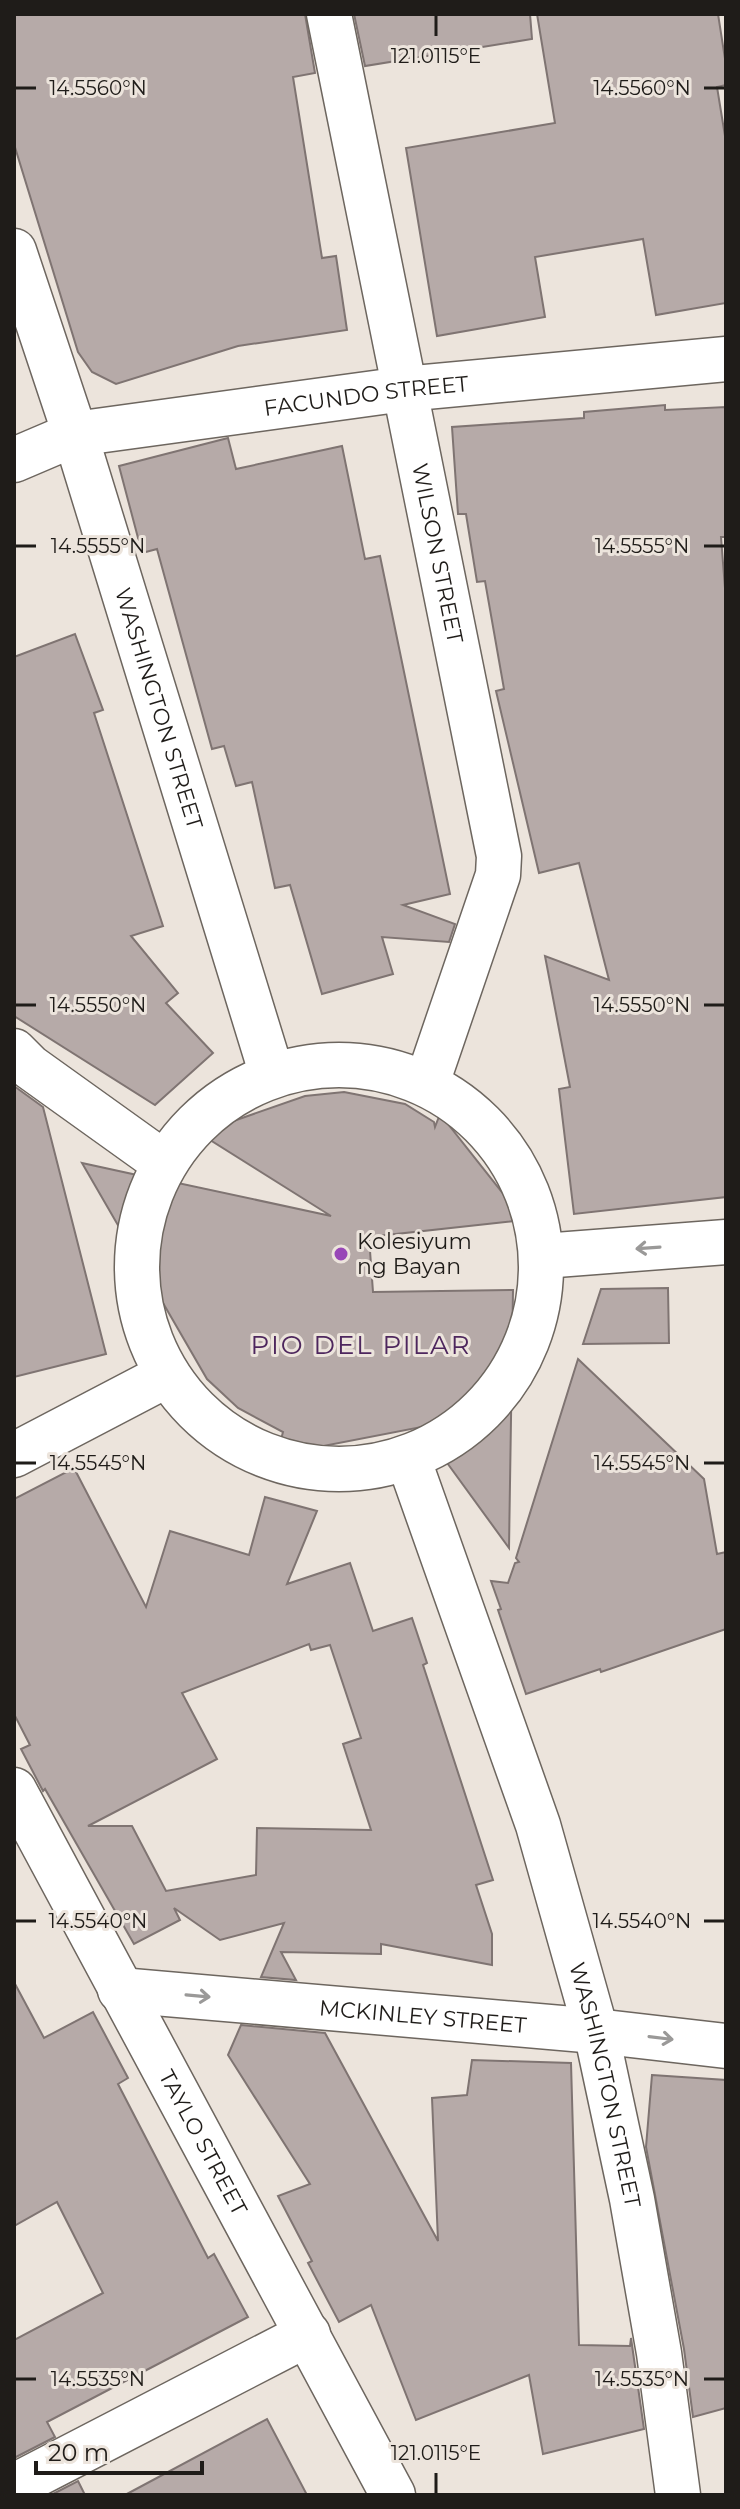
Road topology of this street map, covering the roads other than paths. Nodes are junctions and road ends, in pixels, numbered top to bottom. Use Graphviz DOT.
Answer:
graph roads {
  1 [pos="329,14"];
  2 [pos="14,251"];
  3 [pos="726,359"];
  4 [pos="404,389"];
  5 [pos="75,434"];
  6 [pos="14,460"];
  7 [pos="14,1051"];
  8 [pos="272,1075"];
  9 [pos="427,1083"];
  10 [pos="164,1163"];
  11 [pos="726,1242"];
  12 [pos="543,1256"];
  13 [pos="167,1375"];
  14 [pos="14,1455"];
  15 [pos="408,1458"];
  16 [pos="14,1790"];
  17 [pos="120,1990"];
  18 [pos="596,2031"];
  19 [pos="726,2046"];
  20 [pos="308,2334"];
  21 [pos="14,2486"];
  22 [pos="393,2495"];
  23 [pos="678,2495"];
  1 -- 4 [label="street, WILSON STREET"];
  2 -- 5 [label="street, WASHINGTON STREET"];
  3 -- 4 [label="street, FACUNDO STREET"];
  4 -- 5 [label="street, FACUNDO STREET"];
  4 -- 9 [label="street, WILSON STREET"];
  5 -- 6 [label="street, FACUNDO STREET"];
  5 -- 8 [label="street, WASHINGTON STREET"];
  7 -- 10 [label="street"];
  8 -- 9 [label="street"];
  8 -- 10 [label="street"];
  9 -- 12 [label="street"];
  10 -- 13 [label="street"];
  11 -- 12 [label="street, one-way"];
  12 -- 15 [label="street"];
  13 -- 14 [label="street"];
  13 -- 15 [label="street"];
  15 -- 18 [label="street, WASHINGTON STREET"];
  16 -- 17 [label="street, TAYLO STREET"];
  17 -- 18 [label="street, MCKINLEY STREET, one-way"];
  17 -- 20 [label="street, TAYLO STREET"];
  18 -- 19 [label="street, MCKINLEY STREET, one-way"];
  18 -- 23 [label="street, WASHINGTON STREET"];
  20 -- 21 [label="street"];
  20 -- 22 [label="street, TAYLO STREET"];
}
